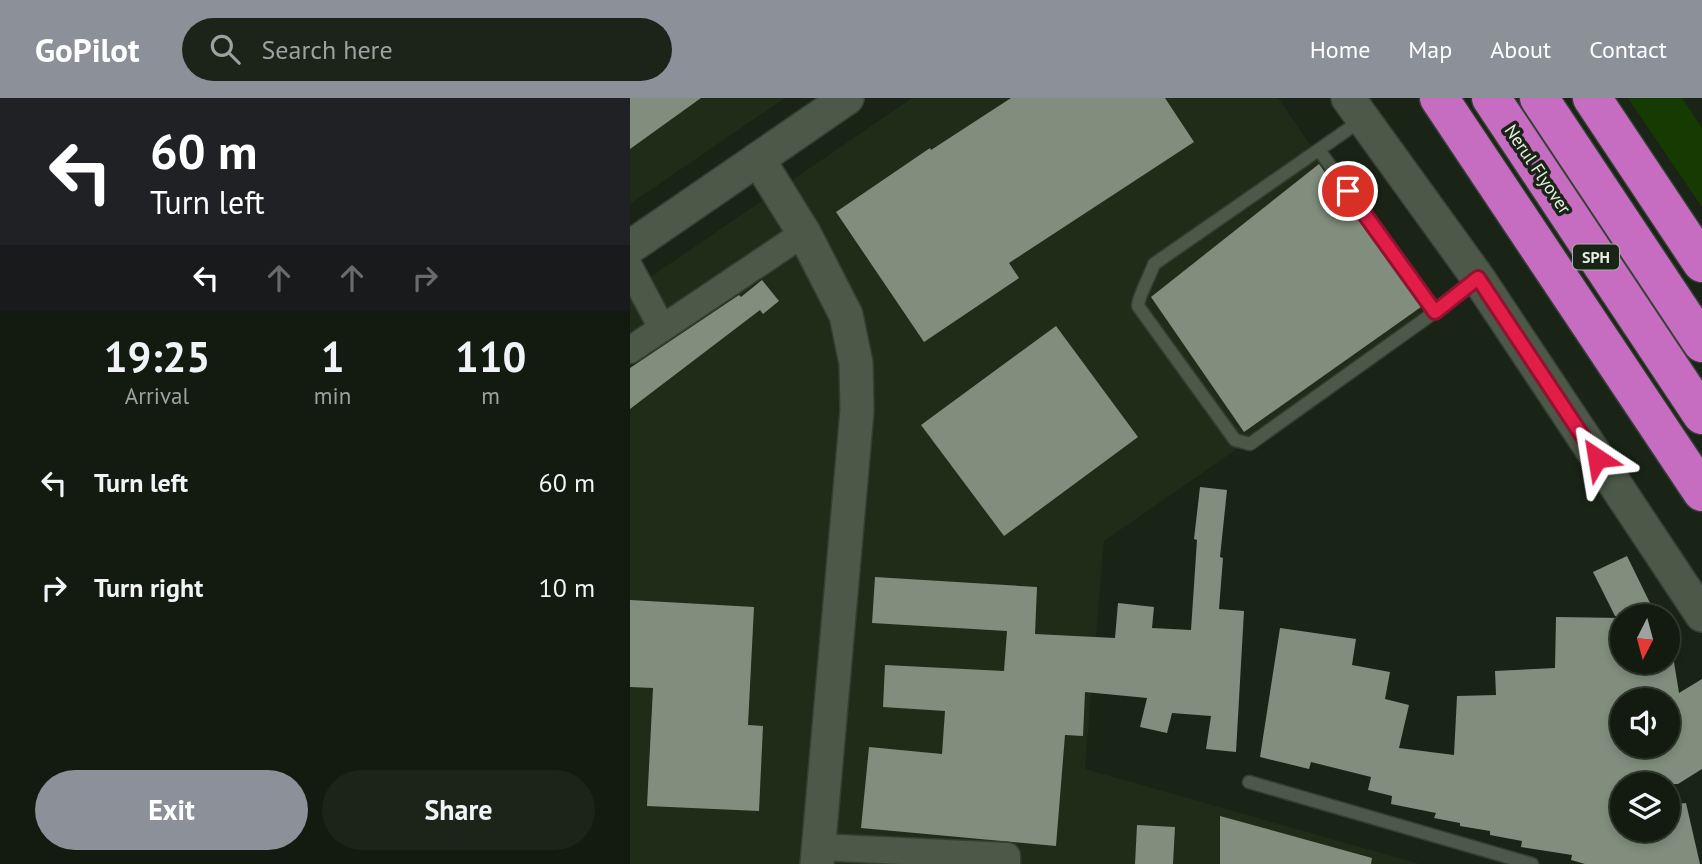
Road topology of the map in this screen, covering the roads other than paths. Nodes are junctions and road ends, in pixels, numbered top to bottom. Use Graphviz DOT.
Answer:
graph roads {
  1 [pos="847,98"];
  2 [pos="1439,98"];
  3 [pos="1491,98"];
  4 [pos="1539,98"];
  5 [pos="1592,98"];
  6 [pos="1356,108"];
  7 [pos="1319,150"];
  8 [pos="758,159"];
  9 [pos="804,233"];
  10 [pos="630,247"];
  11 [pos="1702,263"];
  12 [pos="630,268"];
  13 [pos="1478,278"];
  14 [pos="1435,312"];
  15 [pos="662,328"];
  16 [pos="1702,343"];
  17 [pos="630,350"];
  18 [pos="1702,415"];
  19 [pos="1702,492"];
  20 [pos="1702,615"];
  21 [pos="1249,782"];
  22 [pos="817,855"];
  23 [pos="1007,864"];
  24 [pos="1532,864"];
  1 -- 8 [label="street"];
  2 -- 19 [label="highway"];
  3 -- 18 [label="highway, Nerul Flyover / SPH"];
  4 -- 16 [label="highway, SPH"];
  5 -- 11 [label="highway"];
  6 -- 7 [label="lane"];
  6 -- 13 [label="street"];
  7 -- 14 [label="lane"];
  7 -- 14 [label="lane"];
  8 -- 9 [label="street"];
  8 -- 10 [label="street"];
  9 -- 15 [label="street"];
  9 -- 22 [label="street"];
  12 -- 15 [label="street"];
  13 -- 14 [label="lane"];
  13 -- 20 [label="street"];
  15 -- 17 [label="street"];
  21 -- 24 [label="lane"];
  22 -- 23 [label="street"];
}
